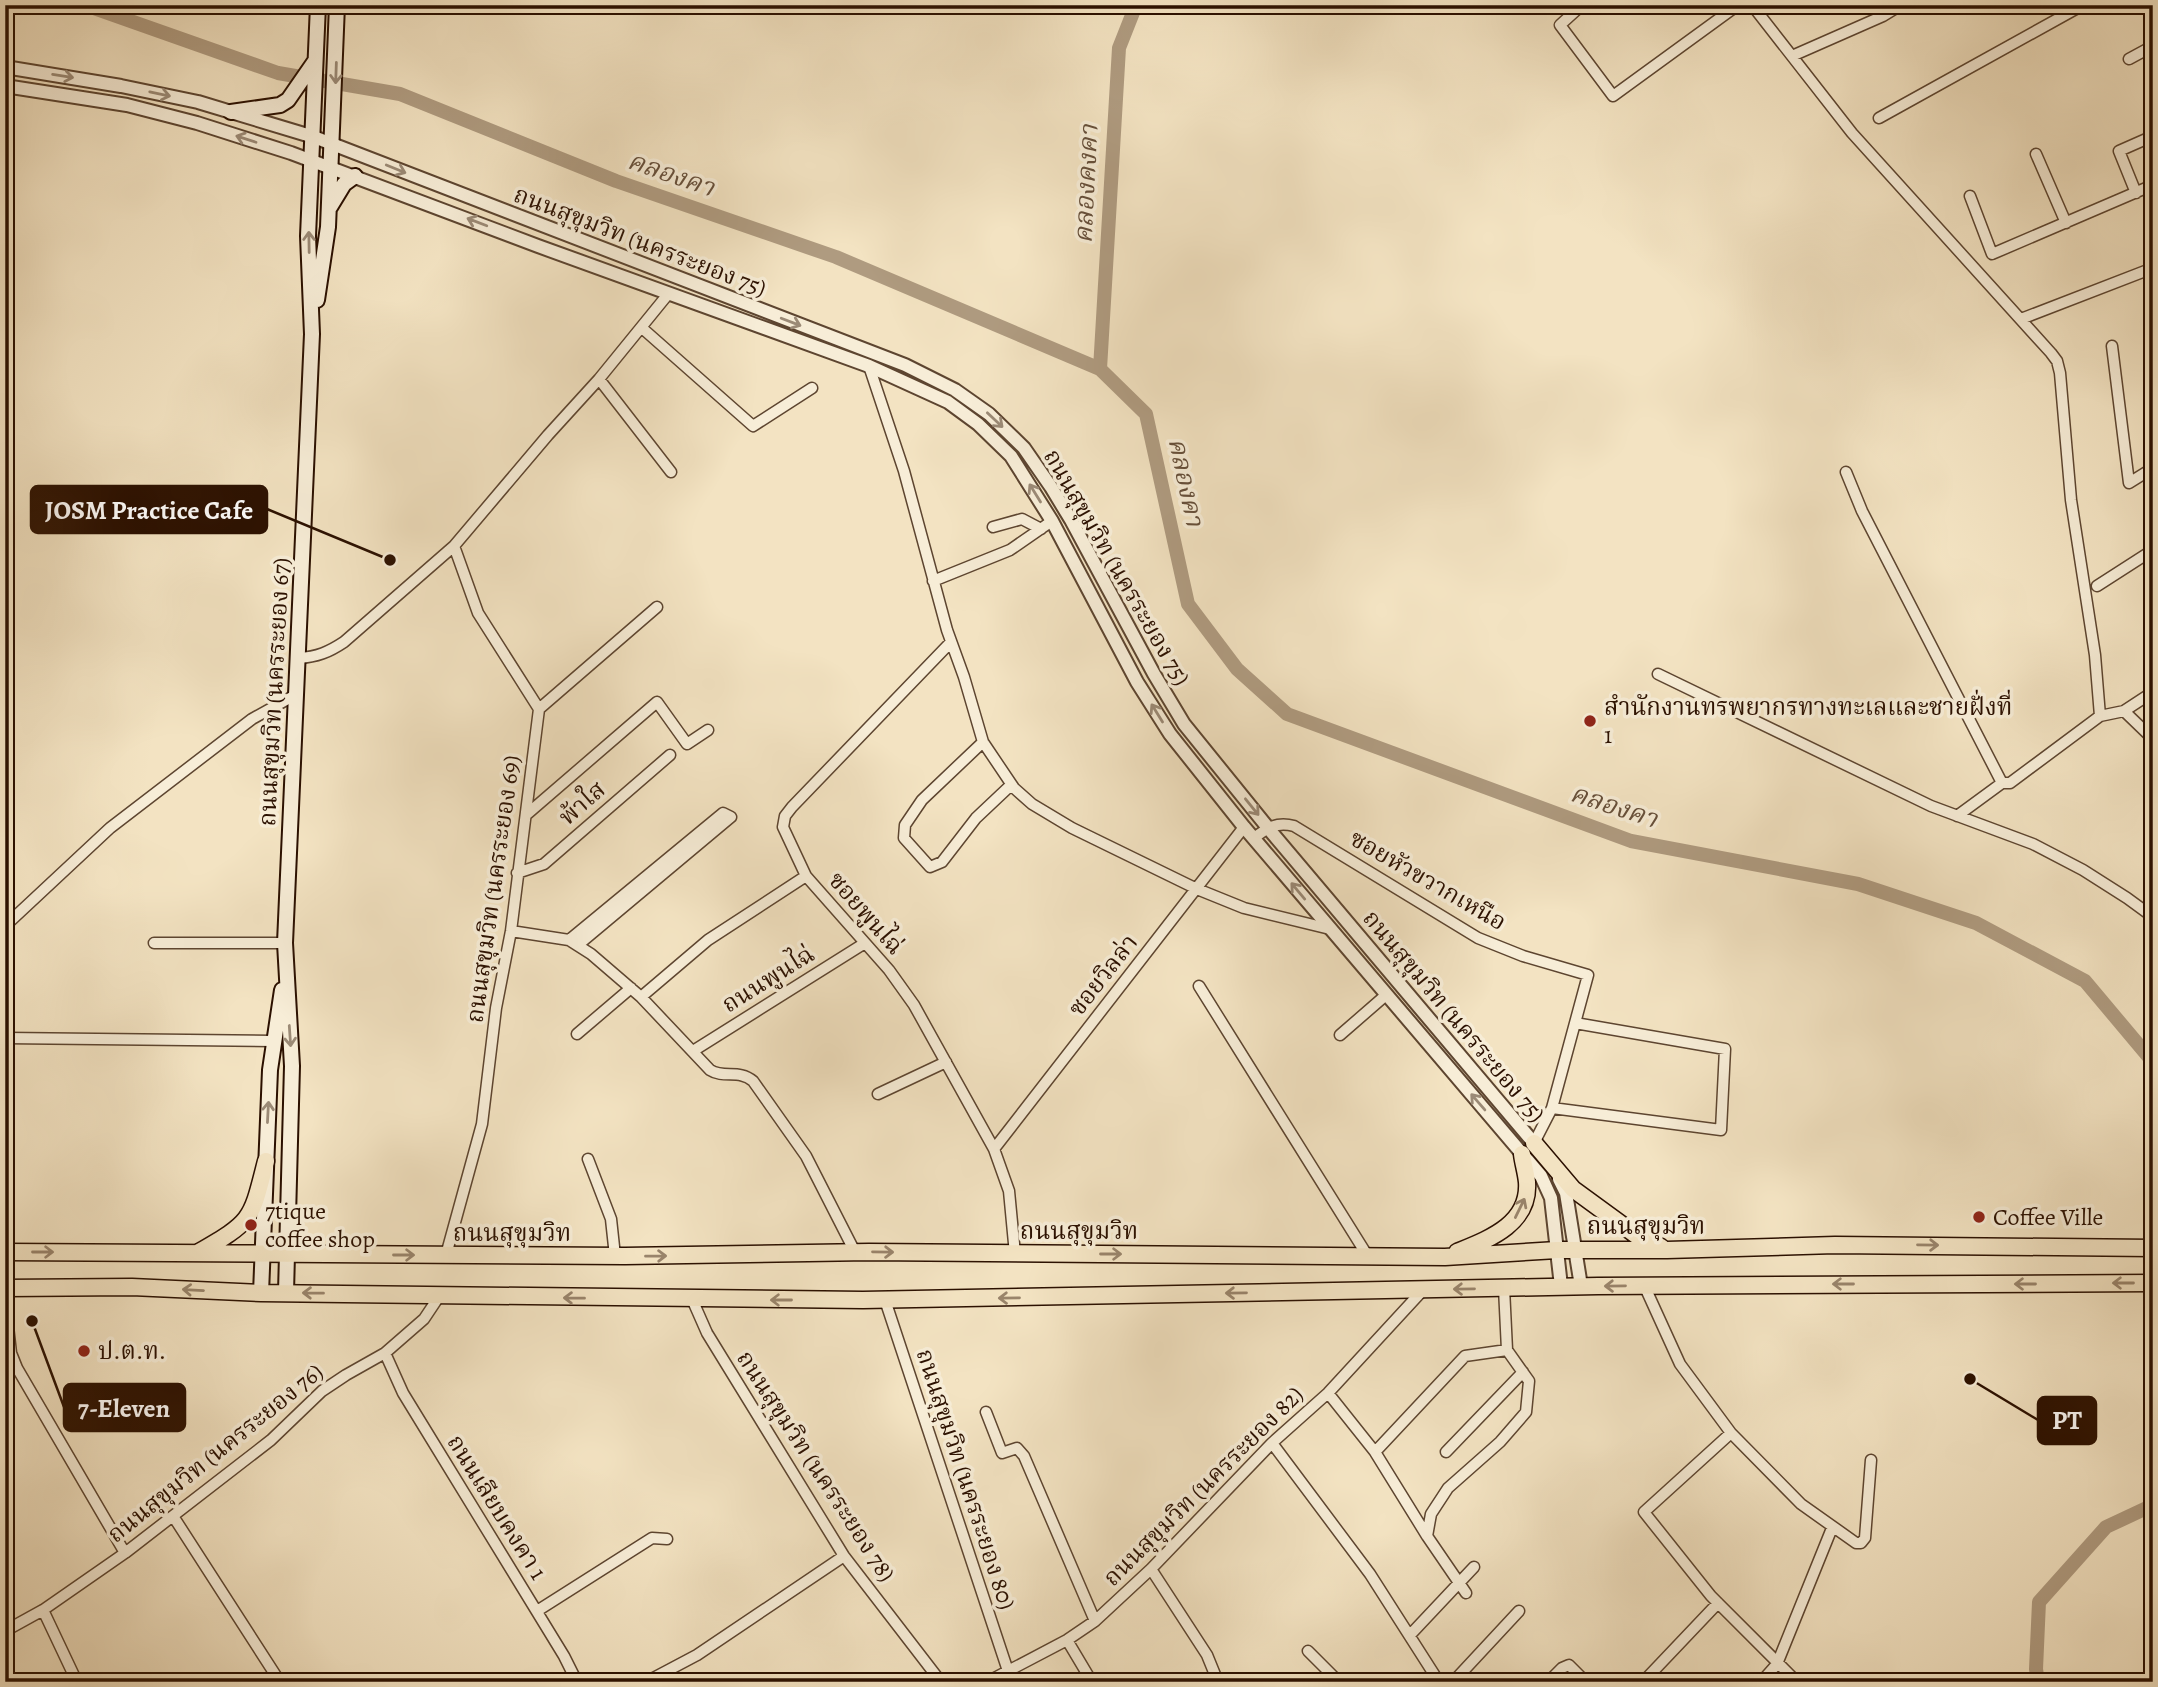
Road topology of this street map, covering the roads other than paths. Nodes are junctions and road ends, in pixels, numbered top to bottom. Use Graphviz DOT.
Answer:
graph roads {
  1 [pos="318,5"];
  2 [pos="337,5"];
  3 [pos="1582,5"];
  4 [pos="1738,5"];
  5 [pos="1752,5"];
  6 [pos="1901,5"];
  7 [pos="2083,5"];
  8 [pos="2153,46"];
  9 [pos="1792,56"];
  10 [pos="2129,59"];
  11 [pos="316,61"];
  12 [pos="5,67"];
  13 [pos="5,86"];
  14 [pos="231,112"];
  15 [pos="1880,118"];
  16 [pos="2153,136"];
  17 [pos="314,137"];
  18 [pos="333,144"];
  19 [pos="2036,154"];
  20 [pos="312,160"];
  21 [pos="330,166"];
  22 [pos="355,176"];
  23 [pos="2153,185"];
  24 [pos="2136,193"];
  25 [pos="1970,196"];
  26 [pos="328,212"];
  27 [pos="2066,223"];
  28 [pos="2153,268"];
  29 [pos="669,293"];
  30 [pos="2021,319"];
  31 [pos="642,328"];
  32 [pos="312,334"];
  33 [pos="2112,346"];
  34 [pos="869,366"];
  35 [pos="599,379"];
  36 [pos="811,388"];
  37 [pos="2153,468"];
  38 [pos="1846,471"];
  39 [pos="671,472"];
  40 [pos="1052,521"];
  41 [pos="993,527"];
  42 [pos="1041,529"];
  43 [pos="454,546"];
  44 [pos="2153,550"];
  45 [pos="933,581"];
  46 [pos="2097,586"];
  47 [pos="657,607"];
  48 [pos="951,642"];
  49 [pos="299,658"];
  50 [pos="1658,674"];
  51 [pos="2153,692"];
  52 [pos="297,694"];
  53 [pos="539,709"];
  54 [pos="2124,711"];
  55 [pos="2100,716"];
  56 [pos="708,730"];
  57 [pos="2153,739"];
  58 [pos="983,742"];
  59 [pos="670,755"];
  60 [pos="2002,783"];
  61 [pos="1011,785"];
  62 [pos="526,815"];
  63 [pos="1958,816"];
  64 [pos="1244,827"];
  65 [pos="1268,828"];
  66 [pos="1254,838"];
  67 [pos="517,873"];
  68 [pos="806,876"];
  69 [pos="1196,889"];
  70 [pos="635,892"];
  71 [pos="2153,918"];
  72 [pos="5,926"];
  73 [pos="1329,929"];
  74 [pos="511,930"];
  75 [pos="154,943"];
  76 [pos="285,943"];
  77 [pos="573,943"];
  78 [pos="865,943"];
  79 [pos="286,968"];
  80 [pos="1199,986"];
  81 [pos="631,988"];
  82 [pos="1386,995"];
  83 [pos="641,997"];
  84 [pos="1575,1023"];
  85 [pos="577,1034"];
  86 [pos="1340,1035"];
  87 [pos="5,1038"];
  88 [pos="273,1041"];
  89 [pos="693,1051"];
  90 [pos="946,1062"];
  91 [pos="877,1094"];
  92 [pos="1552,1108"];
  93 [pos="994,1149"];
  94 [pos="1528,1149"];
  95 [pos="588,1159"];
  96 [pos="266,1161"];
  97 [pos="2153,1248"];
  98 [pos="1557,1250"];
  99 [pos="1576,1250"];
  100 [pos="1667,1250"];
  101 [pos="5,1252"];
  102 [pos="855,1252"];
  103 [pos="197,1254"];
  104 [pos="262,1254"];
  105 [pos="286,1254"];
  106 [pos="1015,1254"];
  107 [pos="446,1255"];
  108 [pos="1367,1255"];
  109 [pos="615,1256"];
  110 [pos="1446,1257"];
  111 [pos="2153,1283"];
  112 [pos="1644,1285"];
  113 [pos="1561,1286"];
  114 [pos="1581,1286"];
  115 [pos="5,1288"];
  116 [pos="1504,1288"];
  117 [pos="1423,1290"];
  118 [pos="261,1293"];
  119 [pos="286,1293"];
  120 [pos="440,1295"];
  121 [pos="5,1300"];
  122 [pos="692,1300"];
  123 [pos="885,1300"];
  124 [pos="1507,1350"];
  125 [pos="385,1353"];
  126 [pos="1523,1372"];
  127 [pos="1328,1393"];
  128 [pos="986,1412"];
  129 [pos="1731,1433"];
  130 [pos="1272,1443"];
  131 [pos="1375,1452"];
  132 [pos="1446,1452"];
  133 [pos="1871,1460"];
  134 [pos="173,1516"];
  135 [pos="1832,1528"];
  136 [pos="1427,1536"];
  137 [pos="667,1539"];
  138 [pos="125,1553"];
  139 [pos="844,1556"];
  140 [pos="1474,1567"];
  141 [pos="1151,1569"];
  142 [pos="1459,1582"];
  143 [pos="1466,1593"];
  144 [pos="1718,1603"];
  145 [pos="43,1610"];
  146 [pos="537,1611"];
  147 [pos="1519,1611"];
  148 [pos="1096,1621"];
  149 [pos="6,1630"];
  150 [pos="1410,1634"];
  151 [pos="1067,1640"];
  152 [pos="1308,1651"];
  153 [pos="1777,1664"];
  154 [pos="1007,1671"];
  155 [pos="78,1682"];
  156 [pos="280,1682"];
  157 [pos="577,1682"];
  158 [pos="647,1682"];
  159 [pos="941,1682"];
  160 [pos="987,1682"];
  161 [pos="1092,1682"];
  162 [pos="1219,1682"];
  163 [pos="1339,1682"];
  164 [pos="1438,1682"];
  165 [pos="1452,1682"];
  166 [pos="1548,1682"];
  167 [pos="1586,1682"];
  168 [pos="1643,1682"];
  169 [pos="1760,1682"];
  170 [pos="1797,1682"];
  1 -- 11 [label="main road, ถนนสุขุมวิท (นครระยอง 67)"];
  2 -- 18 [label="main road, ถนนสุขุมวิท (นครระยอง 67), one-way"];
  3 -- 4 [label="street"];
  5 -- 9 [label="street"];
  6 -- 9 [label="street"];
  7 -- 15 [label="street"];
  8 -- 10 [label="street"];
  9 -- 30 [label="street"];
  11 -- 14 [label="main road"];
  11 -- 17 [label="main road, ถนนสุขุมวิท (นครระยอง 67)"];
  12 -- 14 [label="street, ถนนสุขุมวิท (นครระยอง 75), one-way"];
  20 -- 13 [label="street, ถนนสุขุมวิท (นครระยอง 75), one-way"];
  14 -- 17 [label="street, ถนนสุขุมวิท (นครระยอง 75)"];
  16 -- 24 [label="street"];
  17 -- 18 [label="street, ถนนสุขุมวิท (นครระยอง 75)"];
  17 -- 20 [label="main road, ถนนสุขุมวิท (นครระยอง 67)"];
  18 -- 21 [label="main road, ถนนสุขุมวิท (นครระยอง 67)"];
  18 -- 65 [label="street, ถนนสุขุมวิท (นครระยอง 75), one-way"];
  19 -- 27 [label="street"];
  20 -- 21 [label="street, ถนนสุขุมวิท (นครระยอง 75)"];
  32 -- 20 [label="main road, ถนนสุขุมวิท (นครระยอง 67), one-way"];
  21 -- 22 [label="street, ถนนสุขุมวิท (นครระยอง 75)"];
  21 -- 26 [label="main road, ถนนสุขุมวิท (นครระยอง 67)"];
  22 -- 26 [label="main road"];
  29 -- 22 [label="street, ถนนสุขุมวิท (นครระยอง 75), one-way"];
  23 -- 24 [label="street"];
  24 -- 27 [label="street"];
  25 -- 27 [label="street"];
  26 -- 32 [label="main road, ถนนสุขุมวิท (นครระยอง 67)"];
  28 -- 30 [label="street"];
  29 -- 31 [label="street"];
  29 -- 34 [label="street, ถนนสุขุมวิท (นครระยอง 75)"];
  30 -- 55 [label="street"];
  31 -- 35 [label="street"];
  31 -- 36 [label="street"];
  32 -- 49 [label="main road, ถนนสุขุมวิท (นครระยอง 67)"];
  33 -- 37 [label="street"];
  40 -- 34 [label="street, ถนนสุขุมวิท (นครระยอง 75), one-way"];
  34 -- 45 [label="street"];
  35 -- 39 [label="street"];
  35 -- 43 [label="street"];
  38 -- 60 [label="street"];
  40 -- 42 [label="street"];
  64 -- 40 [label="street, ถนนสุขุมวิท (นครระยอง 75), one-way"];
  41 -- 42 [label="street"];
  42 -- 45 [label="street"];
  43 -- 49 [label="street"];
  43 -- 53 [label="street"];
  44 -- 46 [label="street"];
  45 -- 48 [label="street"];
  47 -- 53 [label="street"];
  48 -- 58 [label="street"];
  48 -- 68 [label="street, ซอยพูนไฉ่"];
  49 -- 52 [label="main road, ถนนสุขุมวิท (นครระยอง 67)"];
  50 -- 63 [label="street"];
  51 -- 54 [label="street"];
  52 -- 72 [label="street"];
  52 -- 76 [label="main road, ถนนสุขุมวิท (นครระยอง 67)"];
  53 -- 62 [label="street, ถนนสุขุมวิท (นครระยอง 69)"];
  54 -- 55 [label="street"];
  54 -- 57 [label="street"];
  55 -- 60 [label="street"];
  56 -- 62 [label="street"];
  58 -- 61 [label="street"];
  58 -- 61 [label="street"];
  59 -- 67 [label="street, พ้าใส"];
  60 -- 63 [label="street"];
  61 -- 69 [label="street"];
  62 -- 67 [label="street, ถนนสุขุมวิท (นครระยอง 69)"];
  63 -- 71 [label="street"];
  64 -- 66 [label="street, ถนนสุขุมวิท (นครระยอง 75)"];
  64 -- 69 [label="street, ซอยวิลล่า"];
  65 -- 66 [label="street"];
  65 -- 84 [label="street, ซอยหัวขวากเหนือ"];
  65 -- 94 [label="street, ถนนสุขุมวิท (นครระยอง 75)"];
  73 -- 66 [label="street, ถนนสุขุมวิท (นครระยอง 75), one-way"];
  67 -- 74 [label="street, ถนนสุขุมวิท (นครระยอง 69)"];
  68 -- 78 [label="street, ซอยพูนไฉ่"];
  68 -- 83 [label="street"];
  69 -- 73 [label="street"];
  69 -- 93 [label="street, ซอยวิลล่า"];
  70 -- 70 [label="street"];
  70 -- 77 [label="street"];
  73 -- 82 [label="street, ถนนสุขุมวิท (นครระยอง 75)"];
  74 -- 77 [label="street"];
  74 -- 107 [label="street, ถนนสุขุมวิท (นครระยอง 69)"];
  75 -- 76 [label="street"];
  76 -- 79 [label="main road, ถนนสุขุมวิท (นครระยอง 67)"];
  77 -- 81 [label="street"];
  78 -- 89 [label="street, ถนนพูนไฉ่"];
  78 -- 90 [label="street, ซอยพูนไฉ่"];
  79 -- 88 [label="main road, ถนนสุขุมวิท (นครระยอง 67)"];
  79 -- 105 [label="main road, ถนนสุขุมวิท (นครระยอง 67), one-way"];
  80 -- 108 [label="street"];
  81 -- 83 [label="street"];
  81 -- 85 [label="street"];
  82 -- 86 [label="street"];
  94 -- 82 [label="street, ถนนสุขุมวิท (นครระยอง 75), one-way"];
  83 -- 89 [label="street"];
  84 -- 92 [label="street"];
  84 -- 92 [label="street"];
  87 -- 88 [label="street"];
  96 -- 88 [label="main road, ถนนสุขุมวิท (นครระยอง 67), one-way"];
  89 -- 102 [label="street"];
  90 -- 91 [label="street"];
  90 -- 93 [label="street, ซอยพูนไฉ่"];
  92 -- 94 [label="street"];
  93 -- 106 [label="street, ซอยพูนไฉ่"];
  94 -- 98 [label="street, ถนนสุขุมวิท (นครระยอง 75)"];
  94 -- 99 [label="street, ถนนสุขุมวิท (นครระยอง 75)"];
  94 -- 100 [label="main road"];
  110 -- 94 [label="main road, one-way"];
  95 -- 109 [label="street"];
  96 -- 103 [label="main road"];
  96 -- 104 [label="main road, ถนนสุขุมวิท (นครระยอง 67)"];
  100 -- 97 [label="main road, ถนนสุขุมวิท, one-way"];
  98 -- 99 [label="main road, ถนนสุขุมวิท"];
  98 -- 110 [label="main road, ถนนสุขุมวิท"];
  98 -- 113 [label="street, ถนนสุขุมวิท (นครระยอง 75)"];
  99 -- 100 [label="main road, ถนนสุขุมวิท"];
  99 -- 114 [label="street, ถนนสุขุมวิท (นครระยอง 75)"];
  101 -- 103 [label="main road, ถนนสุขุมวิท, one-way"];
  102 -- 106 [label="main road, ถนนสุขุมวิท, one-way"];
  109 -- 102 [label="main road, ถนนสุขุมวิท, one-way"];
  103 -- 104 [label="main road, ถนนสุขุมวิท"];
  104 -- 105 [label="main road, ถนนสุขุมวิท"];
  104 -- 118 [label="main road, ถนนสุขุมวิท (นครระยอง 67)"];
  105 -- 107 [label="main road, ถนนสุขุมวิท, one-way"];
  105 -- 119 [label="main road, ถนนสุขุมวิท (นครระยอง 67)"];
  106 -- 108 [label="main road, ถนนสุขุมวิท, one-way"];
  107 -- 109 [label="main road, ถนนสุขุมวิท"];
  108 -- 110 [label="main road, ถนนสุขุมวิท"];
  111 -- 112 [label="main road, one-way"];
  112 -- 114 [label="main road, one-way"];
  112 -- 129 [label="street"];
  113 -- 114 [label="main road"];
  113 -- 116 [label="main road"];
  118 -- 115 [label="main road, one-way"];
  116 -- 117 [label="main road, one-way"];
  116 -- 124 [label="street"];
  117 -- 123 [label="main road, one-way"];
  117 -- 127 [label="street, ถนนสุขุมวิท (นครระยอง 82)"];
  118 -- 119 [label="main road"];
  120 -- 119 [label="main road, one-way"];
  122 -- 120 [label="main road, one-way"];
  120 -- 125 [label="street, ถนนสุขุมวิท (นครระยอง 76)"];
  121 -- 138 [label="street"];
  123 -- 122 [label="main road, one-way"];
  122 -- 139 [label="street, ถนนสุขุมวิท (นครระยอง 78)"];
  123 -- 154 [label="street, ถนนสุขุมวิท (นครระยอง 80)"];
  124 -- 126 [label="street"];
  124 -- 131 [label="street"];
  125 -- 134 [label="street, ถนนสุขุมวิท (นครระยอง 76)"];
  125 -- 146 [label="street, ถนนเลียบคงคา 1"];
  126 -- 132 [label="street"];
  126 -- 136 [label="street"];
  127 -- 130 [label="street, ถนนสุขุมวิท (นครระยอง 82)"];
  127 -- 131 [label="street"];
  128 -- 148 [label="street"];
  129 -- 135 [label="street"];
  129 -- 144 [label="street"];
  130 -- 141 [label="street, ถนนสุขุมวิท (นครระยอง 82)"];
  130 -- 150 [label="street"];
  131 -- 136 [label="street"];
  133 -- 135 [label="street"];
  134 -- 138 [label="street, ถนนสุขุมวิท (นครระยอง 76)"];
  134 -- 156 [label="street"];
  135 -- 153 [label="street"];
  136 -- 142 [label="street"];
  137 -- 146 [label="street"];
  138 -- 145 [label="street, ถนนสุขุมวิท (นครระยอง 76)"];
  139 -- 158 [label="street"];
  139 -- 159 [label="street, ถนนสุขุมวิท (นครระยอง 78)"];
  140 -- 142 [label="street"];
  141 -- 148 [label="street, ถนนสุขุมวิท (นครระยอง 82)"];
  141 -- 162 [label="street"];
  142 -- 143 [label="street"];
  142 -- 150 [label="street"];
  144 -- 153 [label="street"];
  144 -- 168 [label="street"];
  145 -- 149 [label="street, ถนนสุขุมวิท (นครระยอง 76)"];
  145 -- 155 [label="street"];
  146 -- 157 [label="street, ถนนเลียบคงคา 1"];
  147 -- 165 [label="street"];
  148 -- 151 [label="street, ถนนสุขุมวิท (นครระยอง 82)"];
  150 -- 164 [label="street"];
  151 -- 154 [label="street, ถนนสุขุมวิท (นครระยอง 82)"];
  151 -- 161 [label="street"];
  152 -- 163 [label="street"];
  153 -- 169 [label="street"];
  153 -- 170 [label="street"];
  154 -- 160 [label="street, ถนนสุขุมวิท (นครระยอง 82)"];
  166 -- 167 [label="street"];
}
